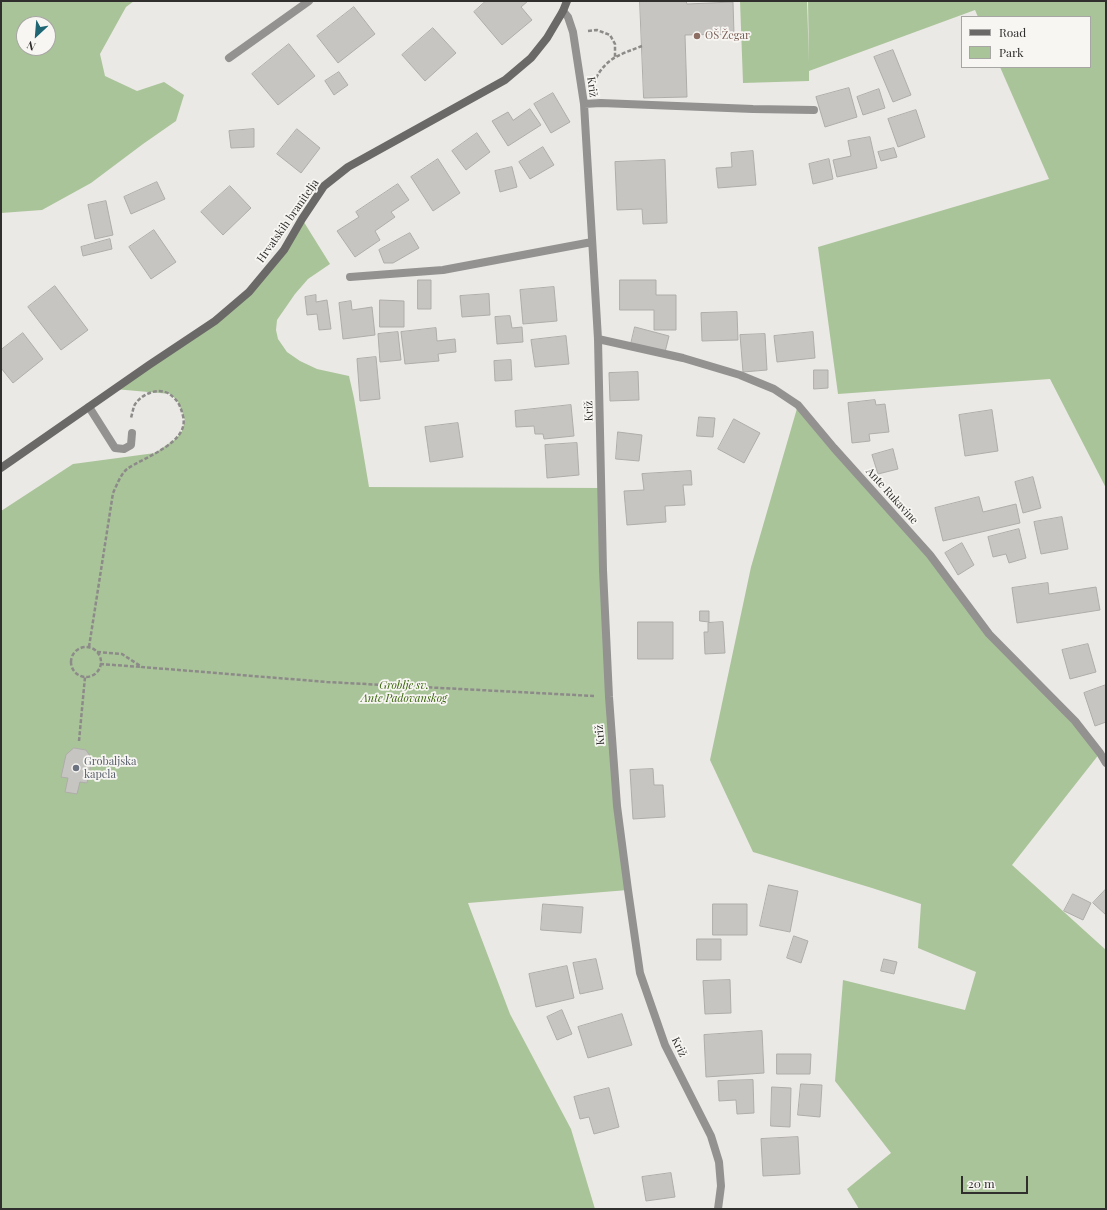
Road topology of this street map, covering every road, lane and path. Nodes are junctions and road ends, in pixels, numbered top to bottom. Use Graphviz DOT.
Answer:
graph roads {
  1 [pos="308,1"];
  2 [pos="567,1"];
  3 [pos="563,10"];
  4 [pos="573,32"];
  5 [pos="642,46"];
  6 [pos="614,57"];
  7 [pos="229,58"];
  8 [pos="601,103"];
  9 [pos="584,104"];
  10 [pos="814,110"];
  11 [pos="592,242"];
  12 [pos="350,276"];
  13 [pos="598,339"];
  14 [pos="89,407"];
  15 [pos="132,433"];
  16 [pos="1,468"];
  17 [pos="89,647"];
  18 [pos="97,652"];
  19 [pos="100,664"];
  20 [pos="142,667"];
  21 [pos="85,677"];
  22 [pos="609,697"];
  23 [pos="79,741"];
  24 [pos="1106,763"];
  25 [pos="718,1209"];
  1 -- 7 [label="street"];
  2 -- 3 [label="street, Hrvatskih branitelja"];
  3 -- 4 [label="street, Križ"];
  3 -- 14 [label="street, Hrvatskih branitelja"];
  4 -- 6 [label="path"];
  4 -- 9 [label="street, Križ"];
  5 -- 6 [label="path"];
  6 -- 8 [label="path"];
  8 -- 9 [label="street"];
  8 -- 10 [label="street"];
  9 -- 11 [label="street, Križ"];
  11 -- 12 [label="street"];
  11 -- 13 [label="street, Križ"];
  13 -- 22 [label="street, Križ"];
  13 -- 24 [label="street, Ante Rukavine"];
  14 -- 15 [label="street"];
  14 -- 16 [label="street, Hrvatskih branitelja"];
  15 -- 17 [label="path"];
  17 -- 18 [label="path"];
  17 -- 21 [label="path"];
  18 -- 19 [label="path"];
  18 -- 20 [label="path"];
  19 -- 20 [label="path"];
  19 -- 21 [label="path"];
  20 -- 22 [label="path"];
  21 -- 23 [label="path"];
  22 -- 25 [label="street, Križ"];
}
